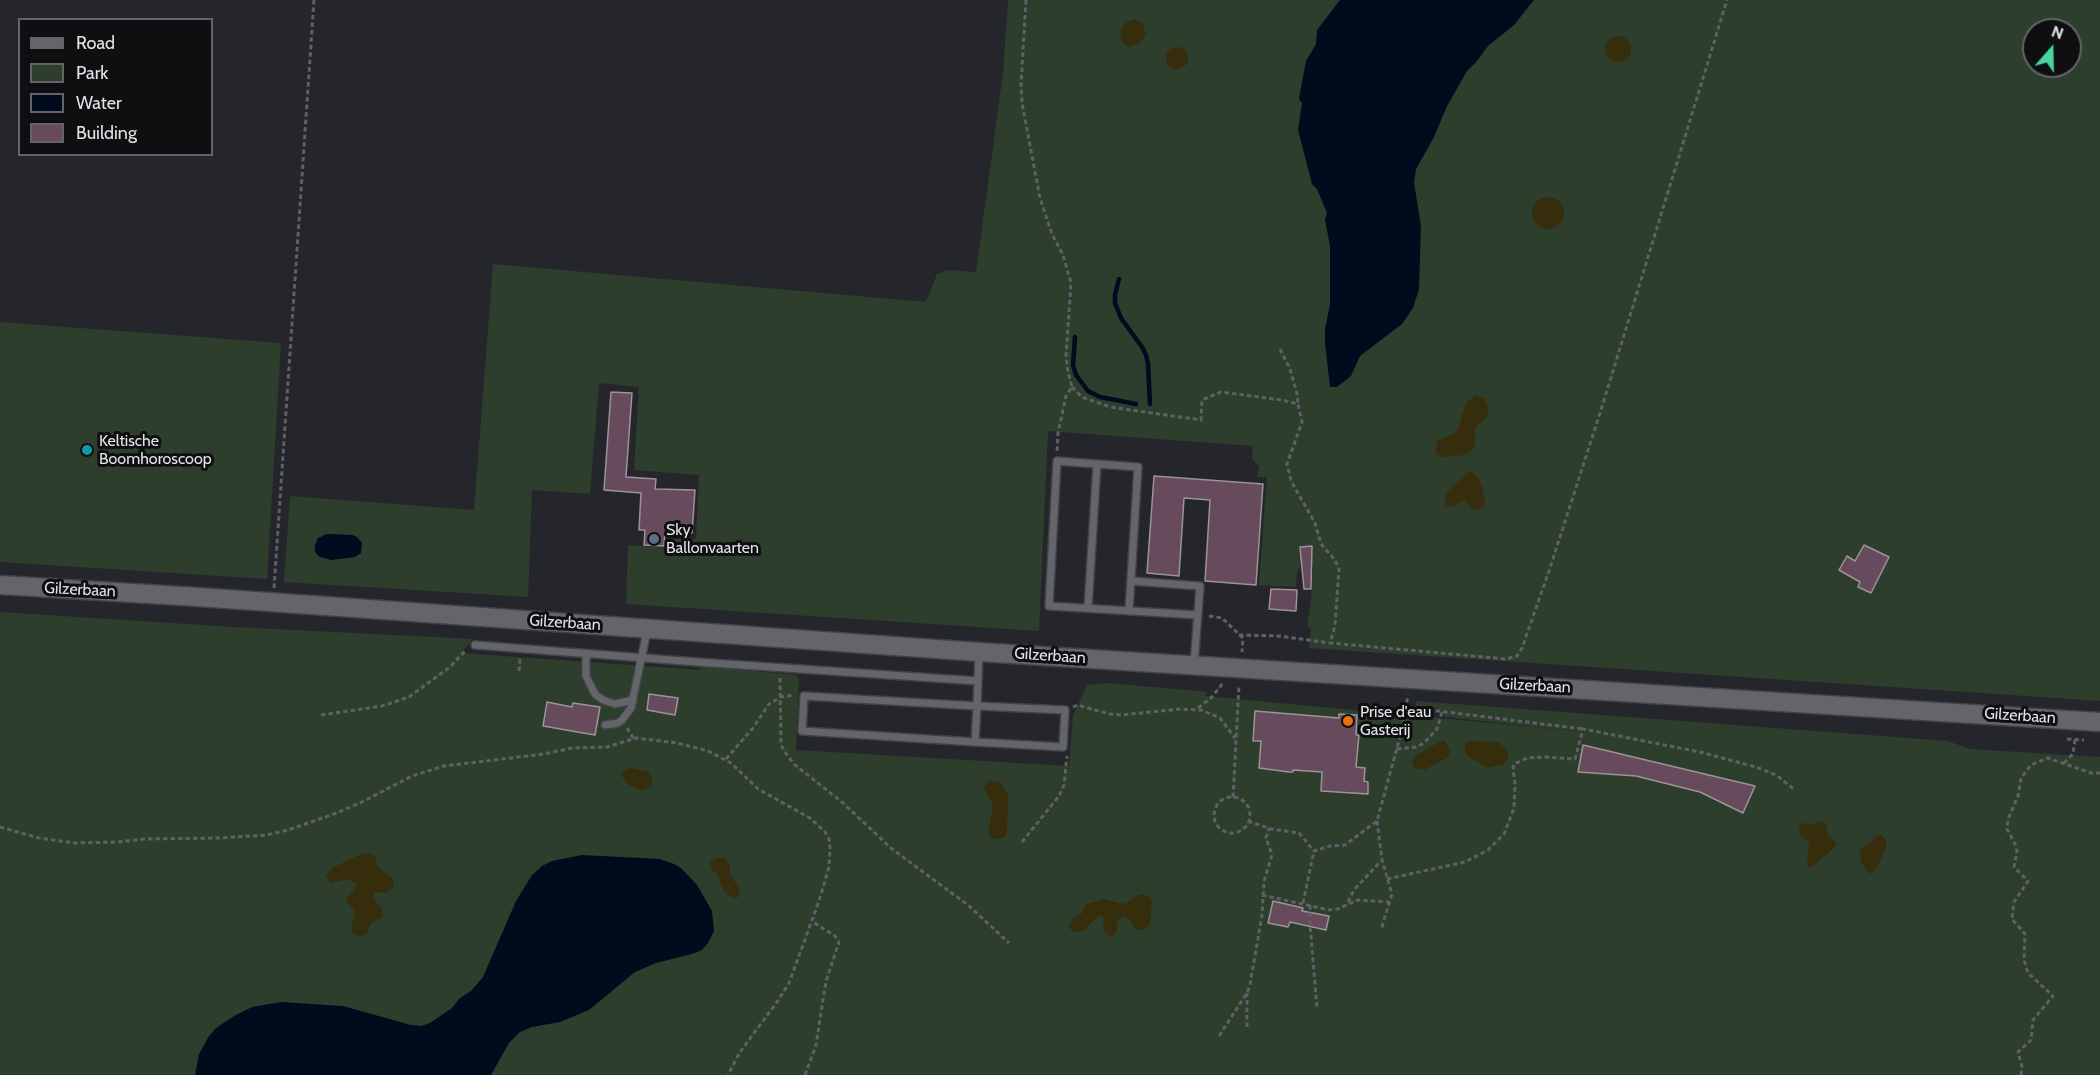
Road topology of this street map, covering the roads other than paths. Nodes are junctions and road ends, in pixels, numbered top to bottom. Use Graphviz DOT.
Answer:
graph roads {
  1 [pos="1097,464"];
  2 [pos="1131,581"];
  3 [pos="0,585"];
  4 [pos="1088,608"];
  5 [pos="1129,611"];
  6 [pos="1198,615"];
  7 [pos="647,628"];
  8 [pos="475,645"];
  9 [pos="979,652"];
  10 [pos="586,654"];
  11 [pos="643,658"];
  12 [pos="1194,665"];
  13 [pos="978,681"];
  14 [pos="633,700"];
  15 [pos="977,706"];
  16 [pos="2100,722"];
  17 [pos="605,725"];
  18 [pos="975,742"];
  1 -- 2 [label="lane"];
  1 -- 4 [label="lane"];
  1 -- 4 [label="lane"];
  2 -- 5 [label="lane"];
  2 -- 6 [label="lane"];
  3 -- 7 [label="street, Gilzerbaan"];
  4 -- 5 [label="lane"];
  5 -- 6 [label="lane"];
  6 -- 12 [label="lane"];
  7 -- 9 [label="street, Gilzerbaan"];
  7 -- 11 [label="lane"];
  8 -- 10 [label="lane"];
  9 -- 12 [label="street, Gilzerbaan"];
  9 -- 13 [label="lane"];
  10 -- 11 [label="lane"];
  10 -- 14 [label="lane"];
  11 -- 13 [label="lane"];
  11 -- 14 [label="lane"];
  12 -- 16 [label="street, Gilzerbaan"];
  13 -- 15 [label="lane"];
  14 -- 17 [label="lane"];
  15 -- 18 [label="lane"];
  15 -- 18 [label="lane"];
  15 -- 18 [label="lane"];
}
